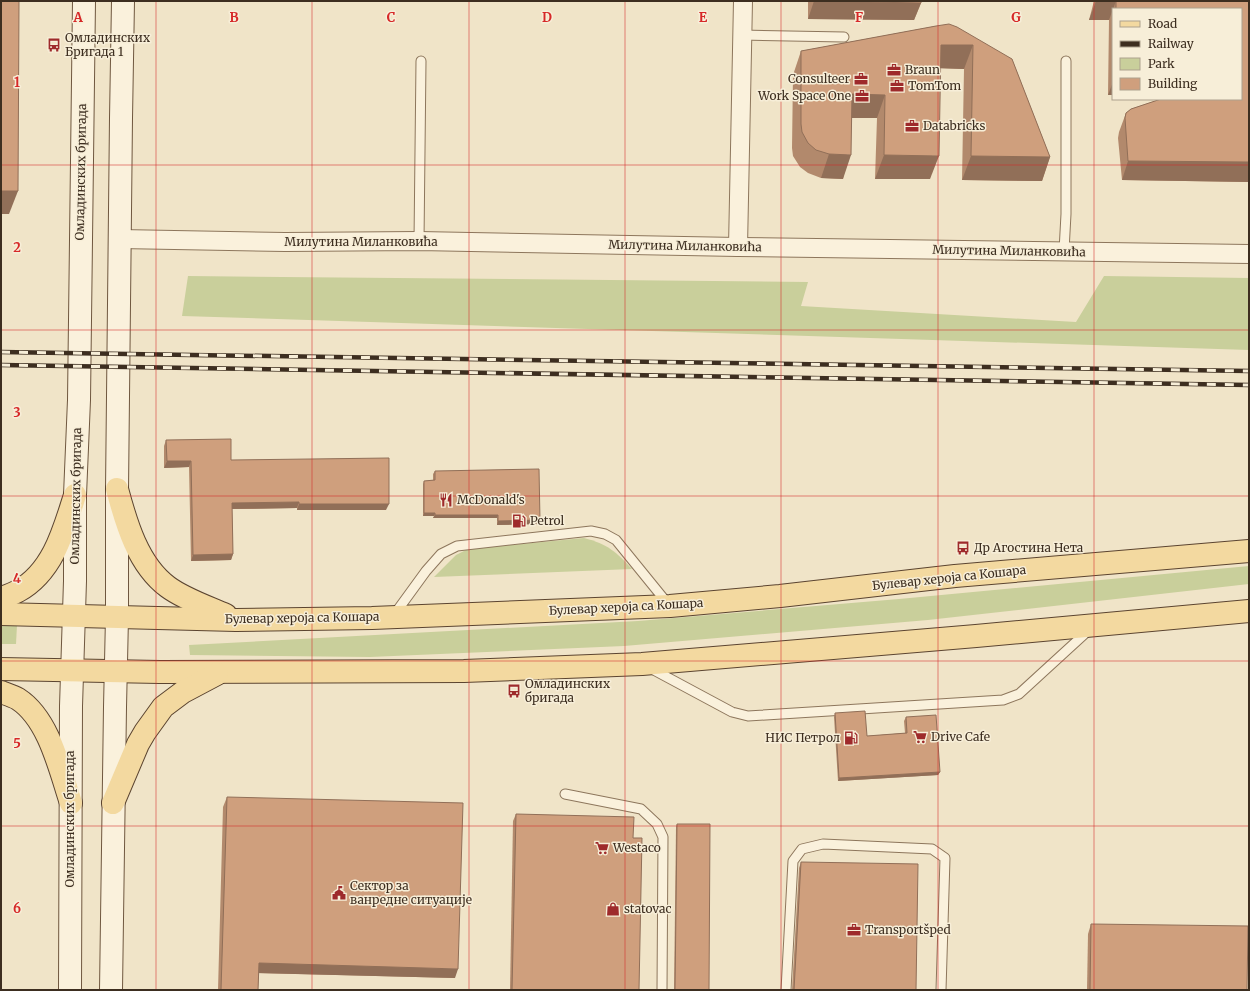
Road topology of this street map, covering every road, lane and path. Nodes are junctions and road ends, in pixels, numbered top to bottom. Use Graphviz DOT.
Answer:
graph roads {
  1 [pos="84,1"];
  2 [pos="124,1"];
  3 [pos="743,1"];
  4 [pos="742,35"];
  5 [pos="844,37"];
  6 [pos="421,61"];
  7 [pos="1066,61"];
  8 [pos="120,240"];
  9 [pos="419,241"];
  10 [pos="738,247"];
  11 [pos="1064,252"];
  12 [pos="1249,254"];
  13 [pos="117,489"];
  14 [pos="75,495"];
  15 [pos="1249,550"];
  16 [pos="1,598"];
  17 [pos="670,606"];
  18 [pos="1244,613"];
  19 [pos="1,614"];
  20 [pos="74,616"];
  21 [pos="117,617"];
  22 [pos="392,617"];
  23 [pos="236,620"];
  24 [pos="1094,625"];
  25 [pos="642,664"];
  26 [pos="1,669"];
  27 [pos="72,670"];
  28 [pos="116,672"];
  29 [pos="219,672"];
  30 [pos="1,692"];
  31 [pos="565,794"];
  32 [pos="70,803"];
  33 [pos="113,803"];
  34 [pos="70,990"];
  35 [pos="111,990"];
  36 [pos="662,990"];
  37 [pos="786,990"];
  38 [pos="941,990"];
  1 -- 14 [label="main road, Омладинских бригада"];
  2 -- 8 [label="main road"];
  3 -- 4 [label="street"];
  4 -- 5 [label="lane"];
  4 -- 10 [label="street"];
  6 -- 9 [label="lane"];
  7 -- 11 [label="lane"];
  8 -- 9 [label="street, Милутина Миланковића"];
  8 -- 13 [label="main road"];
  9 -- 10 [label="street, Милутина Миланковића"];
  10 -- 11 [label="street, Милутина Миланковића"];
  11 -- 12 [label="street, Милутина Миланковића"];
  13 -- 21 [label="main road"];
  13 -- 23 [label="main road"];
  14 -- 16 [label="main road"];
  14 -- 20 [label="main road, Омладинских бригада"];
  15 -- 17 [label="main road, Булевар хероја са Кошара"];
  17 -- 22 [label="main road, Булевар хероја са Кошара"];
  17 -- 22 [label="lane"];
  18 -- 24 [label="main road"];
  19 -- 20 [label="main road, Булевар хероја са Кошара"];
  20 -- 21 [label="main road, Булевар хероја са Кошара"];
  20 -- 27 [label="main road, Омладинских бригада"];
  21 -- 23 [label="main road, Булевар хероја са Кошара"];
  21 -- 28 [label="main road"];
  22 -- 23 [label="main road, Булевар хероја са Кошара"];
  24 -- 25 [label="main road"];
  24 -- 25 [label="lane"];
  25 -- 29 [label="main road"];
  26 -- 27 [label="main road"];
  27 -- 28 [label="main road"];
  27 -- 32 [label="main road, Омладинских бригада"];
  28 -- 29 [label="main road"];
  28 -- 33 [label="main road"];
  29 -- 33 [label="main road"];
  30 -- 32 [label="main road"];
  31 -- 36 [label="lane"];
  32 -- 34 [label="main road, Омладинских бригада"];
  33 -- 35 [label="main road"];
  37 -- 38 [label="lane"];
}
